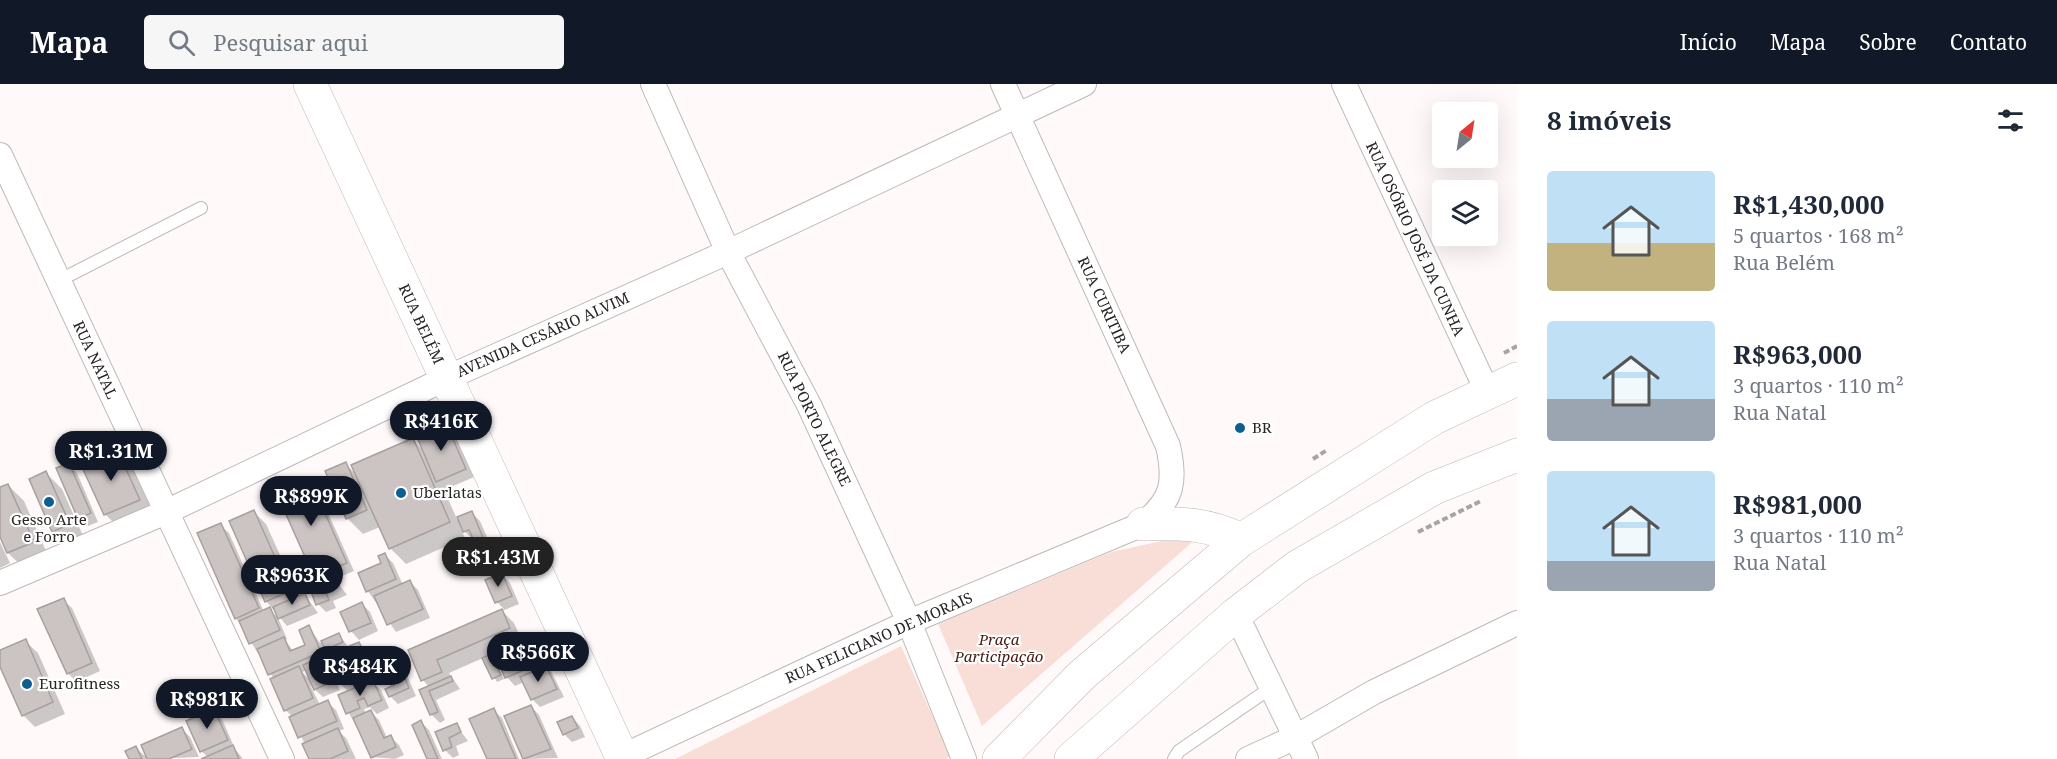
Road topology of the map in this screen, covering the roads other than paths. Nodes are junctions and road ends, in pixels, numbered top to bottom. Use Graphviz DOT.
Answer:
graph roads {
  1 [pos="310,84"];
  2 [pos="653,84"];
  3 [pos="1002,84"];
  4 [pos="1084,84"];
  5 [pos="1344,84"];
  6 [pos="1017,115"];
  7 [pos="0,155"];
  8 [pos="201,208"];
  9 [pos="728,252"];
  10 [pos="58,281"];
  11 [pos="447,378"];
  12 [pos="1517,379"];
  13 [pos="1488,393"];
  14 [pos="1514,462"];
  15 [pos="166,512"];
  16 [pos="1143,524"];
  17 [pos="1241,540"];
  18 [pos="0,583"];
  19 [pos="1236,614"];
  20 [pos="909,622"];
  21 [pos="1517,623"];
  22 [pos="1272,687"];
  23 [pos="1301,748"];
  24 [pos="621,758"];
  25 [pos="282,759"];
  26 [pos="964,759"];
  27 [pos="999,759"];
  28 [pos="1071,759"];
  29 [pos="1174,759"];
  30 [pos="1248,759"];
  1 -- 11 [label="main road, RUA BELÉM"];
  2 -- 9 [label="street, RUA PORTO ALEGRE"];
  3 -- 6 [label="street, RUA CURITIBA"];
  4 -- 6 [label="street, AVENIDA CESÁRIO ALVIM"];
  5 -- 13 [label="street, RUA OSÓRIO JOSÉ DA CUNHA"];
  6 -- 9 [label="street, AVENIDA CESÁRIO ALVIM"];
  6 -- 16 [label="street, RUA CURITIBA"];
  7 -- 10 [label="street, RUA NATAL"];
  8 -- 10 [label="lane"];
  9 -- 11 [label="street, AVENIDA CESÁRIO ALVIM"];
  9 -- 20 [label="street, RUA PORTO ALEGRE"];
  10 -- 15 [label="street, RUA NATAL"];
  11 -- 15 [label="street, AVENIDA CESÁRIO ALVIM"];
  11 -- 24 [label="main road, RUA BELÉM"];
  12 -- 13 [label="main road"];
  13 -- 17 [label="main road"];
  14 -- 19 [label="main road"];
  15 -- 18 [label="street, AVENIDA CESÁRIO ALVIM"];
  15 -- 25 [label="street, RUA NATAL"];
  16 -- 17 [label="main road"];
  16 -- 20 [label="street, RUA FELICIANO DE MORAIS"];
  17 -- 27 [label="main road"];
  19 -- 22 [label="street"];
  19 -- 28 [label="main road"];
  20 -- 24 [label="street, RUA FELICIANO DE MORAIS"];
  20 -- 26 [label="street, RUA PORTO ALEGRE"];
  21 -- 23 [label="street"];
  22 -- 23 [label="street"];
  22 -- 29 [label="lane"];
  23 -- 30 [label="street"];
}
